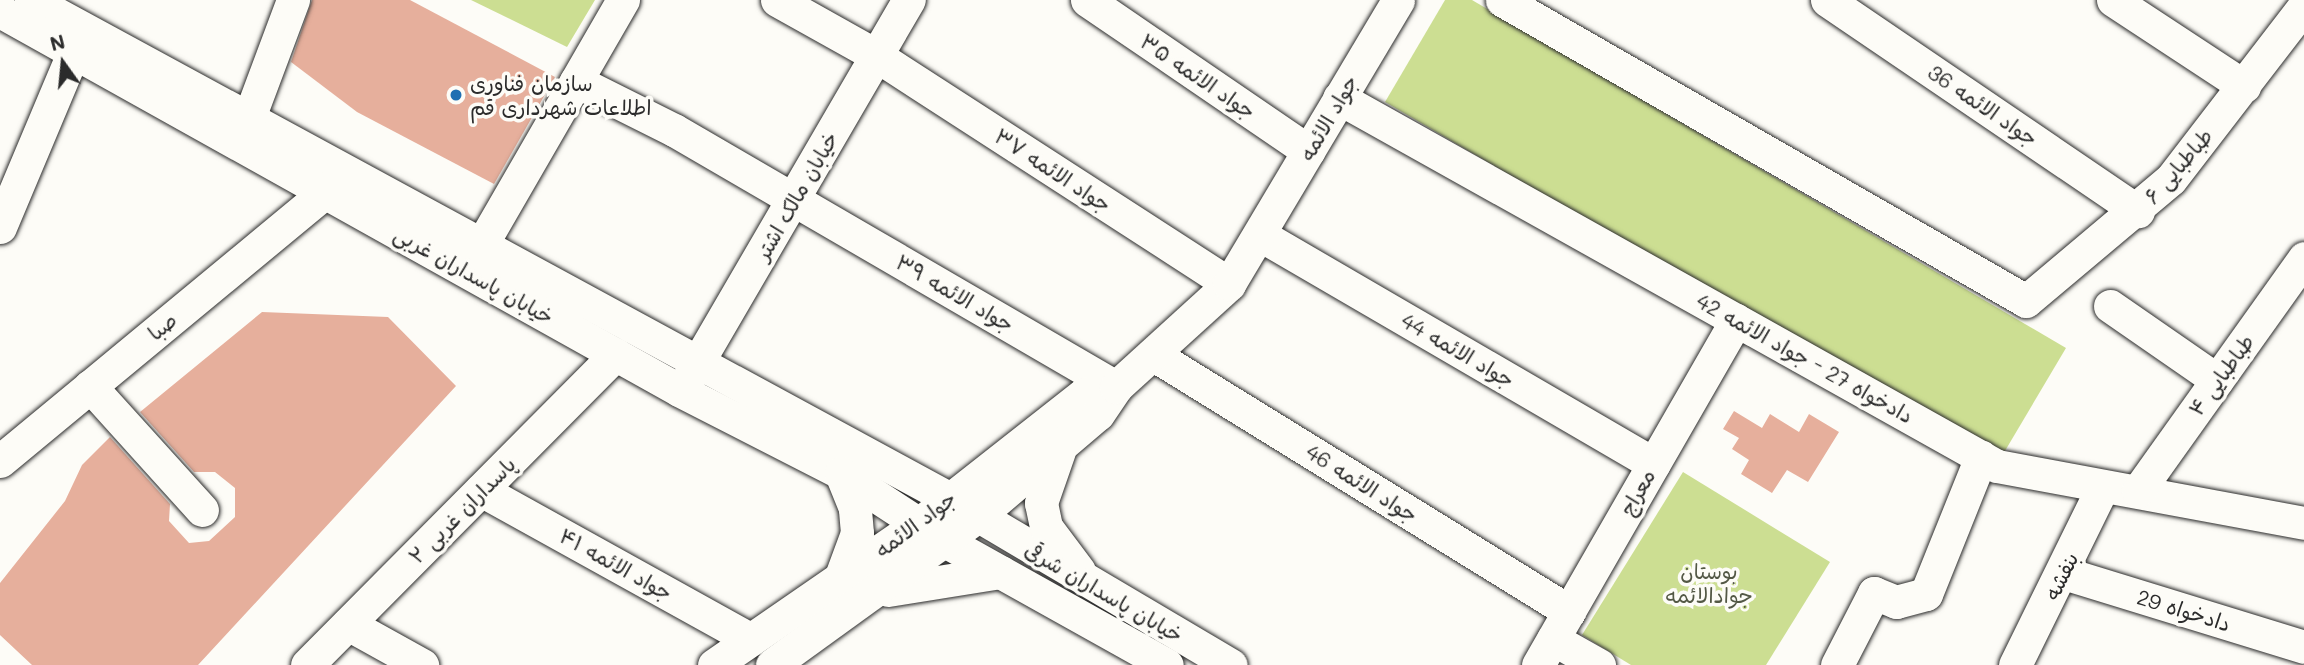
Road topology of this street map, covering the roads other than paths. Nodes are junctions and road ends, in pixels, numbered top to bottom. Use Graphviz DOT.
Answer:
graph roads {
  1 [pos="31,0"];
  2 [pos="293,0"];
  3 [pos="623,0"];
  4 [pos="777,0"];
  5 [pos="908,0"];
  6 [pos="1087,0"];
  7 [pos="1398,0"];
  8 [pos="1502,0"];
  9 [pos="1827,0"];
  10 [pos="2113,0"];
  11 [pos="2304,6"];
  12 [pos="0,11"];
  13 [pos="74,51"];
  14 [pos="877,56"];
  15 [pos="576,81"];
  16 [pos="2244,86"];
  17 [pos="1339,99"];
  18 [pos="250,115"];
  19 [pos="1308,151"];
  20 [pos="325,192"];
  21 [pos="795,198"];
  22 [pos="2138,211"];
  23 [pos="0,228"];
  24 [pos="1262,236"];
  25 [pos="482,244"];
  26 [pos="2304,258"];
  27 [pos="1229,284"];
  28 [pos="2110,306"];
  29 [pos="1736,320"];
  30 [pos="616,354"];
  31 [pos="1154,355"];
  32 [pos="700,362"];
  33 [pos="2217,380"];
  34 [pos="90,386"];
  35 [pos="1116,387"];
  36 [pos="679,390"];
  37 [pos="1063,442"];
  38 [pos="1981,457"];
  39 [pos="0,461"];
  40 [pos="1654,464"];
  41 [pos="841,473"];
  42 [pos="2103,486"];
  43 [pos="481,490"];
  44 [pos="2138,491"];
  45 [pos="950,499"];
  46 [pos="202,510"];
  47 [pos="978,516"];
  48 [pos="2304,523"];
  49 [pos="932,532"];
  50 [pos="1001,572"];
  51 [pos="2064,573"];
  52 [pos="840,579"];
  53 [pos="1093,585"];
  54 [pos="875,593"];
  55 [pos="1569,611"];
  56 [pos="348,624"];
  57 [pos="750,639"];
  58 [pos="2304,648"];
  59 [pos="1546,652"];
  60 [pos="1150,661"];
  61 [pos="415,663"];
  62 [pos="307,665"];
  63 [pos="713,665"];
  64 [pos="772,665"];
  65 [pos="1231,665"];
  66 [pos="1598,665"];
  67 [pos="1837,665"];
  68 [pos="2015,665"];
  1 -- 18 [label="street, خیابان پاسداران غربی"];
  2 -- 18 [label="street"];
  3 -- 15 [label="street"];
  4 -- 14 [label="street, جواد الائمه ۳۷"];
  5 -- 14 [label="street, خیابان مالک اشتر"];
  6 -- 19 [label="street, جواد الائمه ۳۵"];
  7 -- 17 [label="street, جواد الائمه"];
  8 -- 22 [label="street, طباطبایی ۶"];
  9 -- 22 [label="street, جواد الائمه 36"];
  10 -- 16 [label="street"];
  11 -- 16 [label="street, طباطبایی ۶"];
  12 -- 13 [label="street, خیابان پاسداران غربی"];
  13 -- 20 [label="street, خیابان پاسداران غربی"];
  13 -- 23 [label="street"];
  14 -- 21 [label="street, خیابان مالک اشتر"];
  14 -- 27 [label="street, جواد الائمه ۳۷"];
  15 -- 21 [label="street, جواد الائمه ۳۹"];
  15 -- 25 [label="street"];
  16 -- 22 [label="street, طباطبایی ۶"];
  17 -- 19 [label="street, جواد الائمه"];
  17 -- 29 [label="street, دادخواه 27 - جواد الائمه 42"];
  18 -- 25 [label="street, خیابان پاسداران غربی"];
  19 -- 24 [label="street, جواد الائمه"];
  20 -- 30 [label="street, خیابان پاسداران غربی"];
  20 -- 34 [label="street, صبا"];
  21 -- 32 [label="street, خیابان مالک اشتر"];
  21 -- 35 [label="street, جواد الائمه ۳۹"];
  24 -- 27 [label="street, جواد الائمه"];
  24 -- 40 [label="street, جواد الائمه 44"];
  25 -- 32 [label="street, خیابان پاسداران غربی"];
  26 -- 33 [label="street, طباطبایی ۴"];
  27 -- 31 [label="street, جواد الائمه"];
  28 -- 33 [label="street"];
  29 -- 38 [label="street, دادخواه 27 - جواد الائمه 42"];
  29 -- 40 [label="street, معراج"];
  30 -- 36 [label="street, خیابان پاسداران غربی"];
  30 -- 43 [label="street, پاسداران غربی ۲"];
  31 -- 35 [label="street, جواد الائمه"];
  31 -- 55 [label="street, جواد الائمه 46"];
  32 -- 36 [label="street, خیابان مالک اشتر"];
  32 -- 45 [label="street, خیابان پاسداران غربی"];
  33 -- 44 [label="street, طباطبایی ۴"];
  34 -- 39 [label="street, صبا"];
  34 -- 46 [label="street"];
  35 -- 37 [label="street, جواد الائمه"];
  35 -- 45 [label="street, جواد الائمه"];
  36 -- 41 [label="street, خیابان پاسداران غربی"];
  37 -- 47 [label="street, جواد الائمه"];
  37 -- 53 [label="street"];
  38 -- 42 [label="street, دادخواه 27 - جواد الائمه 42"];
  38 -- 67 [label="street"];
  40 -- 55 [label="street, معراج"];
  41 -- 49 [label="street, خیابان پاسداران غربی"];
  41 -- 52 [label="street"];
  42 -- 44 [label="street, دادخواه 27 - جواد الائمه 42"];
  42 -- 51 [label="street, بنفشه"];
  43 -- 56 [label="street, پاسداران غربی ۲"];
  43 -- 57 [label="street, جواد الائمه ۴۱"];
  44 -- 48 [label="street, دادخواه 27 - جواد الائمه 42"];
  45 -- 47 [label="street, خیابان پاسداران غربی"];
  45 -- 49 [label="street, جواد الائمه"];
  47 -- 49 [label="street, جواد الائمه"];
  47 -- 53 [label="street, خیابان پاسداران شرقی"];
  49 -- 50 [label="street, خیابان پاسداران شرقی"];
  49 -- 52 [label="street, جواد الائمه"];
  49 -- 54 [label="street, جواد الائمه"];
  50 -- 54 [label="street"];
  50 -- 60 [label="street, خیابان پاسداران شرقی"];
  51 -- 58 [label="street, دادخواه 29"];
  51 -- 68 [label="street, بنفشه"];
  52 -- 57 [label="street, جواد الائمه"];
  53 -- 65 [label="street, خیابان پاسداران شرقی"];
  54 -- 64 [label="street, جواد الائمه"];
  55 -- 59 [label="street, معراج"];
  56 -- 61 [label="street"];
  56 -- 62 [label="street, پاسداران غربی ۲"];
  57 -- 63 [label="street, جواد الائمه"];
  59 -- 66 [label="street"];
}
